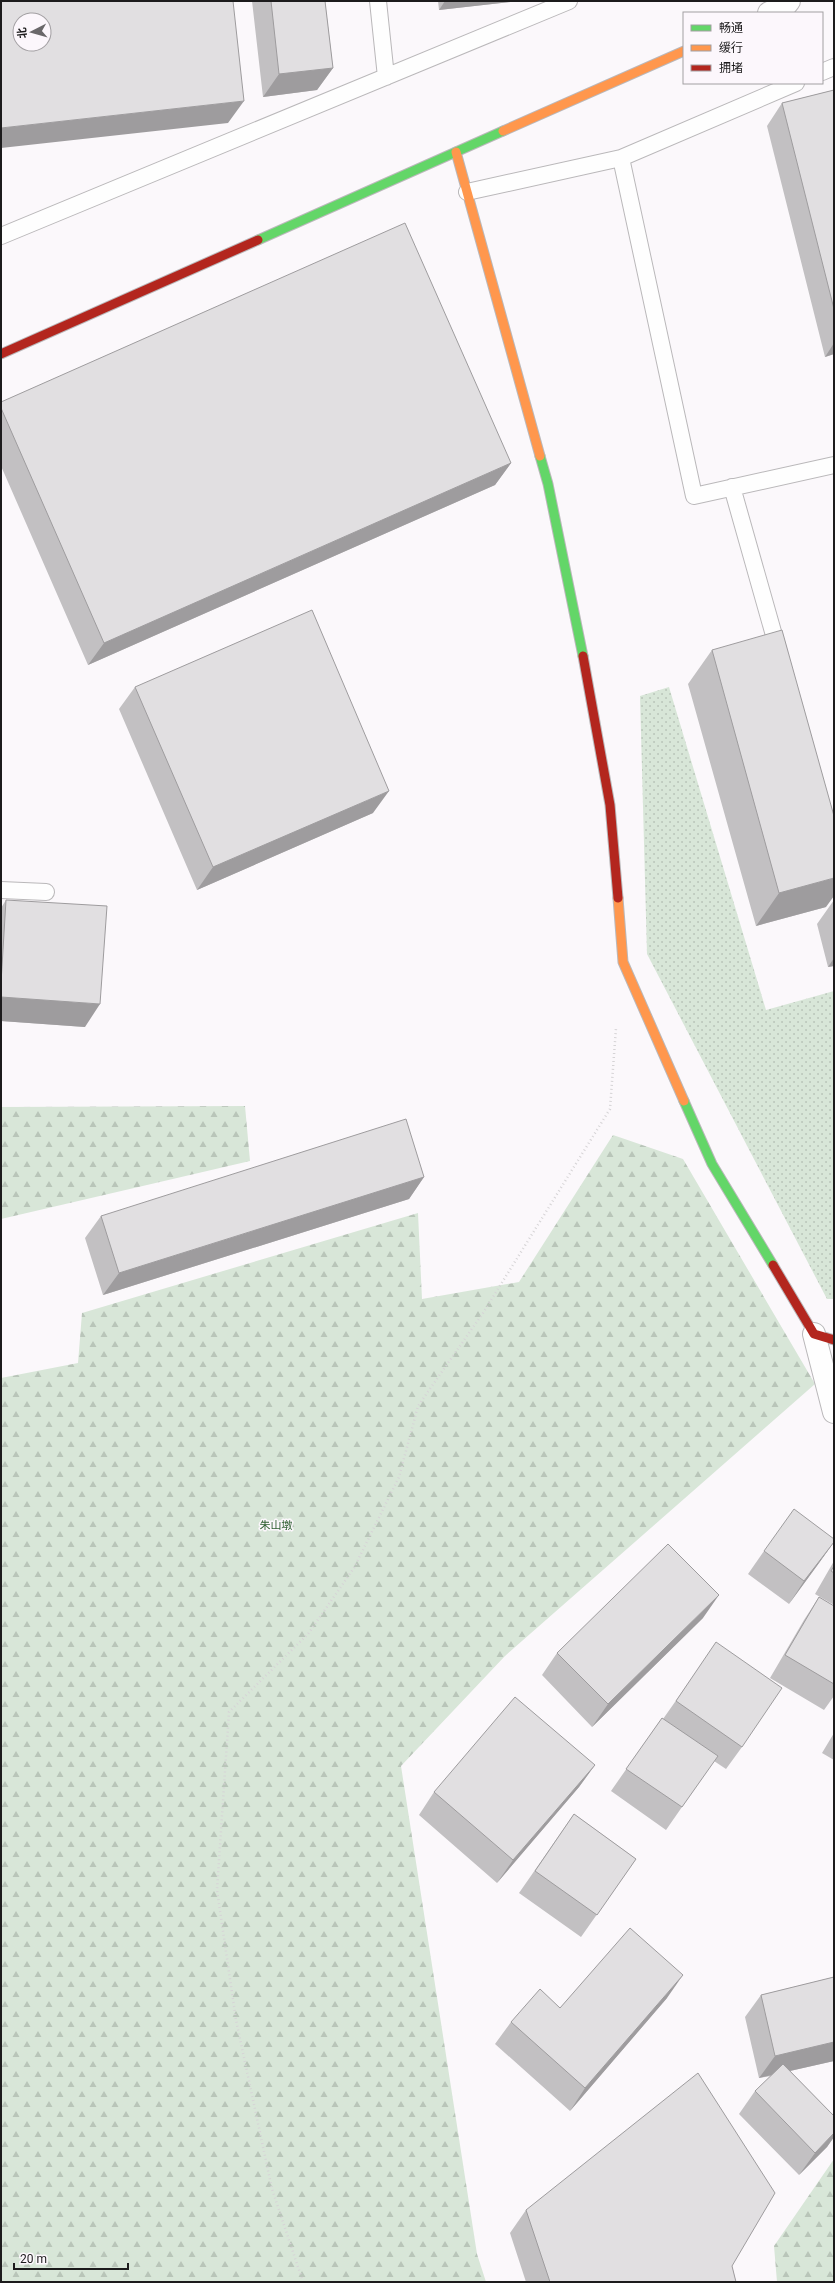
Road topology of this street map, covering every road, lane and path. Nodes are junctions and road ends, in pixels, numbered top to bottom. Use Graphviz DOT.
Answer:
graph roads {
  1 [pos="378,1"];
  2 [pos="569,1"];
  3 [pos="789,1"];
  4 [pos="771,12"];
  5 [pos="683,51"];
  6 [pos="834,67"];
  7 [pos="823,72"];
  8 [pos="386,77"];
  9 [pos="794,84"];
  10 [pos="456,152"];
  11 [pos="621,158"];
  12 [pos="467,192"];
  13 [pos="1,236"];
  14 [pos="1,354"];
  15 [pos="834,465"];
  16 [pos="732,487"];
  17 [pos="784,671"];
  18 [pos="1,890"];
  19 [pos="46,892"];
  20 [pos="617,1025"];
  21 [pos="824,1337"];
  22 [pos="834,1412"];
  23 [pos="303,2282"];
  1 -- 8 [label="lane"];
  2 -- 8 [label="lane"];
  3 -- 4 [label="street"];
  5 -- 10 [label="street"];
  6 -- 7 [label="lane"];
  8 -- 13 [label="lane"];
  9 -- 11 [label="lane"];
  10 -- 12 [label="street"];
  10 -- 14 [label="street"];
  11 -- 12 [label="lane"];
  11 -- 16 [label="lane"];
  12 -- 21 [label="street"];
  15 -- 16 [label="lane"];
  16 -- 17 [label="lane"];
  18 -- 19 [label="lane"];
  20 -- 23 [label="path"];
  21 -- 22 [label="street"];
}
